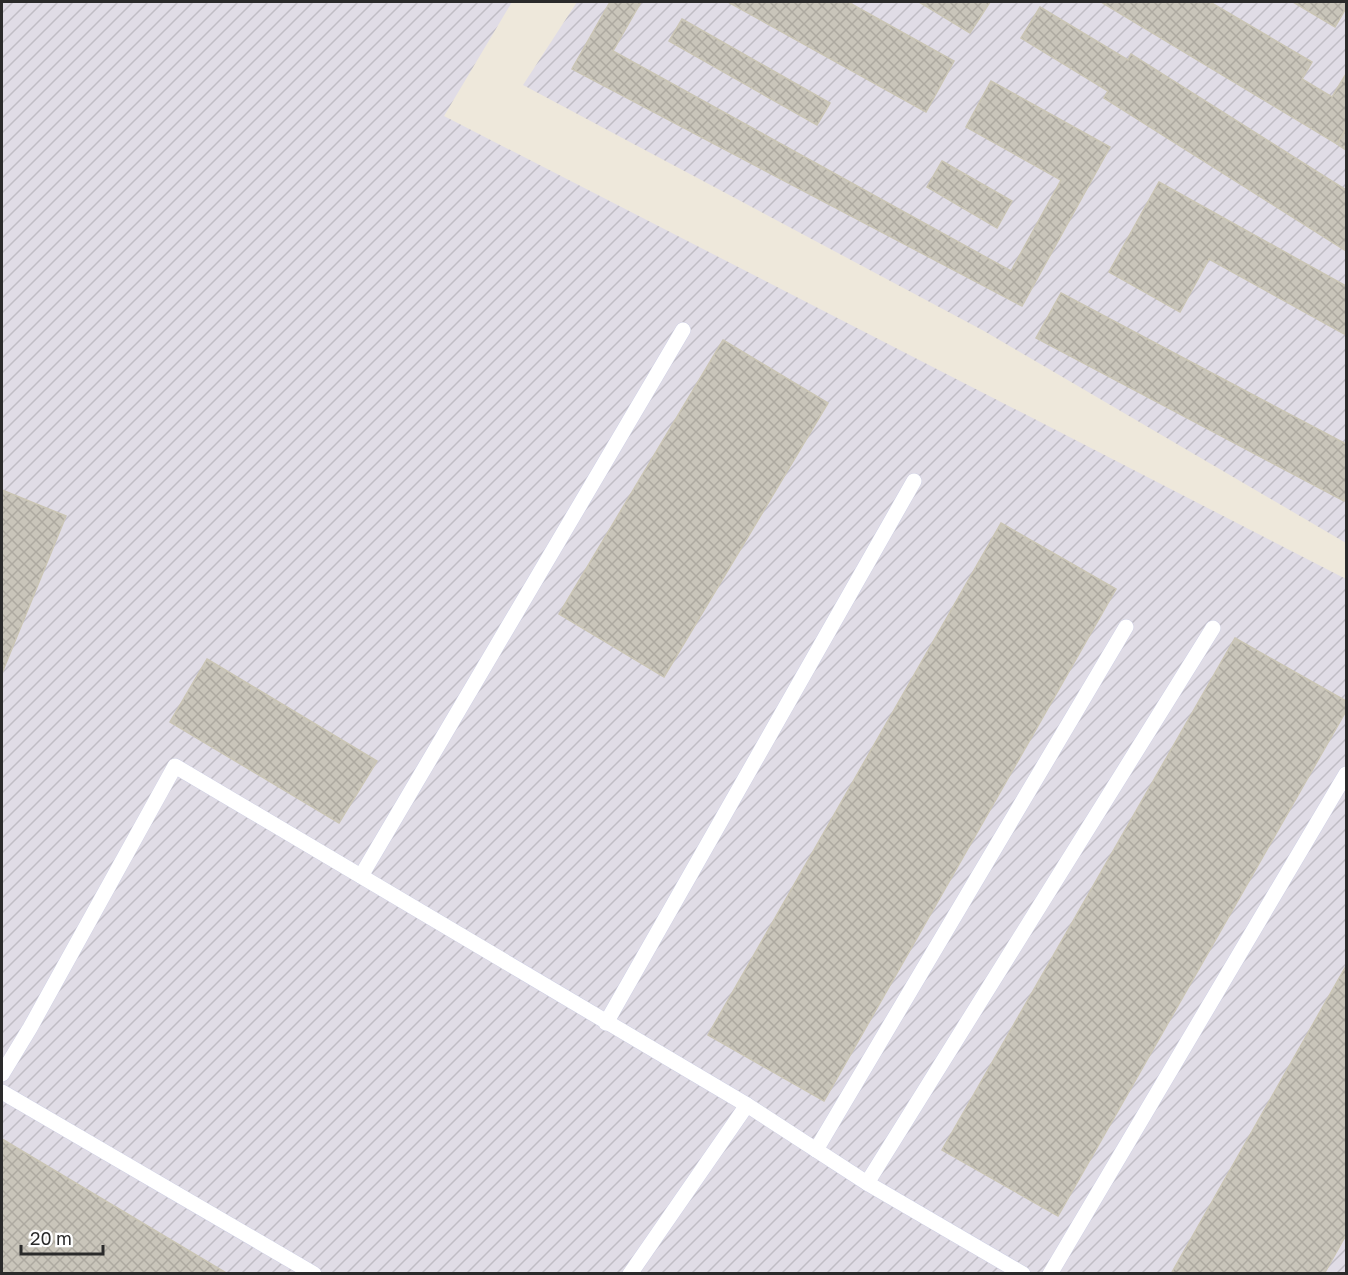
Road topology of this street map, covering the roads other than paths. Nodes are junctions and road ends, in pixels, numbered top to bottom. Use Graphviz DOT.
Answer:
graph roads {
  1 [pos="683,330"];
  2 [pos="914,481"];
  3 [pos="1126,627"];
  4 [pos="1213,628"];
  5 [pos="1347,774"];
  6 [pos="361,876"];
  7 [pos="606,1023"];
  8 [pos="2,1074"];
  9 [pos="2,1092"];
  10 [pos="747,1105"];
  11 [pos="816,1150"];
  12 [pos="867,1183"];
  13 [pos="314,1274"];
  14 [pos="630,1274"];
  15 [pos="1023,1274"];
  16 [pos="1050,1274"];
  1 -- 6 [label="lane"];
  2 -- 7 [label="lane"];
  3 -- 11 [label="lane"];
  4 -- 12 [label="lane"];
  5 -- 16 [label="lane"];
  6 -- 7 [label="lane"];
  6 -- 8 [label="lane"];
  7 -- 10 [label="lane"];
  9 -- 13 [label="lane"];
  10 -- 11 [label="lane"];
  10 -- 14 [label="lane"];
  11 -- 12 [label="lane"];
  12 -- 15 [label="lane"];
}
